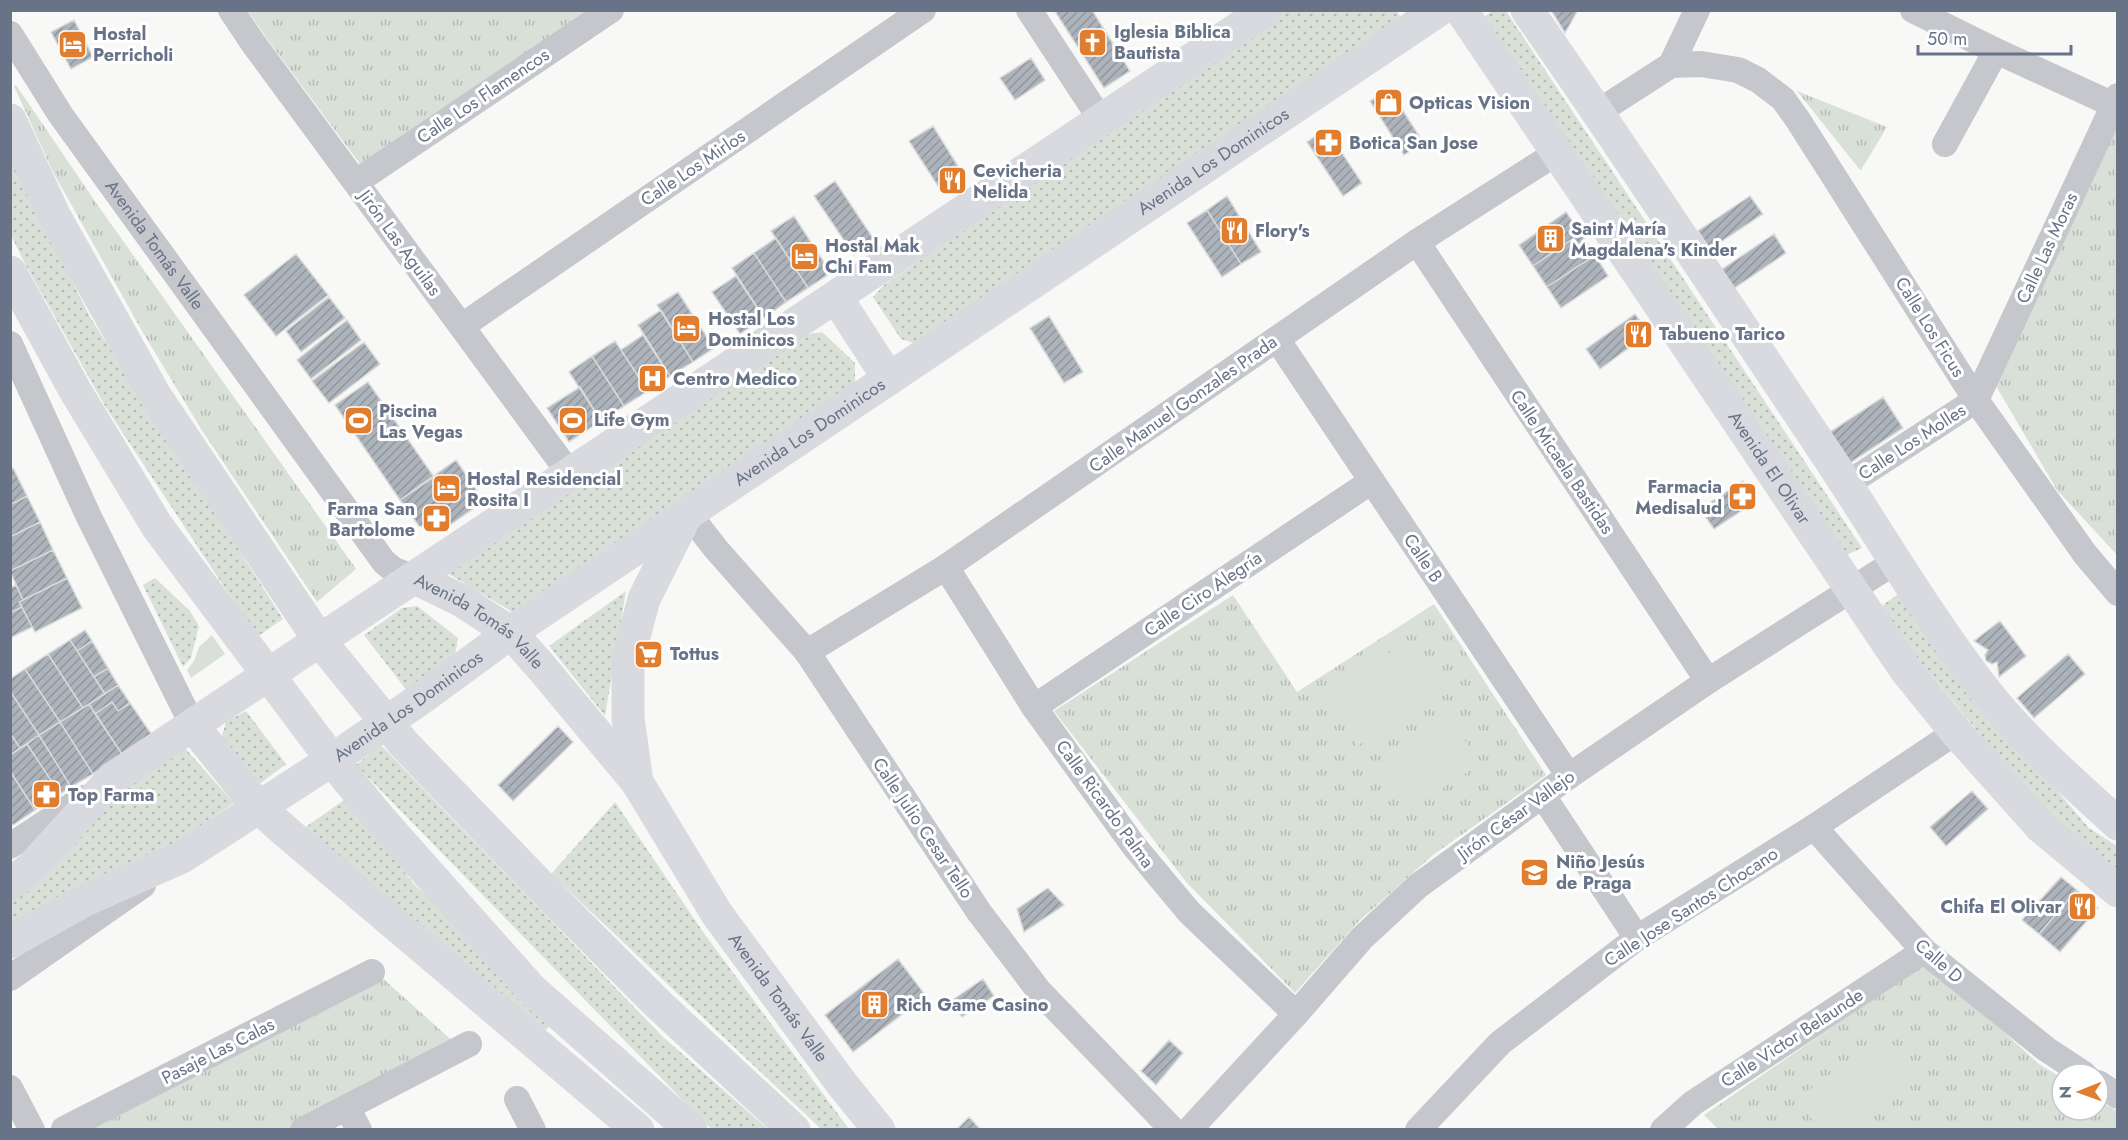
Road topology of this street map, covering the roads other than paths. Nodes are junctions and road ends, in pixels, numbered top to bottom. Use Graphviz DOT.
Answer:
graph roads {
  1 [pos="231,10"];
  2 [pos="611,10"];
  3 [pos="923,10"];
  4 [pos="1029,10"];
  5 [pos="1461,10"];
  6 [pos="1527,10"];
  7 [pos="1697,10"];
  8 [pos="1913,10"];
  9 [pos="1256,13"];
  10 [pos="1430,13"];
  11 [pos="10,34"];
  12 [pos="1996,51"];
  13 [pos="1671,65"];
  14 [pos="2116,100"];
  15 [pos="1598,112"];
  16 [pos="10,120"];
  17 [pos="1101,120"];
  18 [pos="1945,144"];
  19 [pos="1558,152"];
  20 [pos="356,182"];
  21 [pos="1417,242"];
  22 [pos="10,272"];
  23 [pos="836,297"];
  24 [pos="462,326"];
  25 [pos="1277,339"];
  26 [pos="10,344"];
  27 [pos="889,379"];
  28 [pos="1976,400"];
  29 [pos="570,474"];
  30 [pos="1372,481"];
  31 [pos="1847,484"];
  32 [pos="687,514"];
  33 [pos="1895,562"];
  34 [pos="946,567"];
  35 [pos="415,578"];
  36 [pos="1850,590"];
  37 [pos="2118,593"];
  38 [pos="511,633"];
  39 [pos="320,641"];
  40 [pos="807,652"];
  41 [pos="269,675"];
  42 [pos="1708,681"];
  43 [pos="1034,707"];
  44 [pos="387,723"];
  45 [pos="193,726"];
  46 [pos="1956,732"];
  47 [pos="332,760"];
  48 [pos="1569,776"];
  49 [pos="114,778"];
  50 [pos="637,782"];
  51 [pos="1543,796"];
  52 [pos="259,808"];
  53 [pos="2118,824"];
  54 [pos="1814,827"];
  55 [pos="10,846"];
  56 [pos="183,857"];
  57 [pos="10,884"];
  58 [pos="2118,891"];
  59 [pos="1637,938"];
  60 [pos="10,942"];
  61 [pos="1924,951"];
  62 [pos="372,972"];
  63 [pos="10,978"];
  64 [pos="1296,1014"];
  65 [pos="469,1044"];
  66 [pos="2066,1062"];
  67 [pos="10,1089"];
  68 [pos="517,1099"];
  69 [pos="347,1107"];
  70 [pos="1427,1126"];
  71 [pos="64,1129"];
  72 [pos="32,1130"];
  73 [pos="303,1130"];
  74 [pos="359,1130"];
  75 [pos="534,1130"];
  76 [pos="638,1130"];
  77 [pos="691,1130"];
  78 [pos="794,1130"];
  79 [pos="879,1130"];
  80 [pos="1173,1130"];
  81 [pos="1189,1130"];
  82 [pos="1663,1130"];
  1 -- 20 [label="street, Jirón Las Aguilas"];
  2 -- 20 [label="street, Calle Los Flamencos"];
  3 -- 24 [label="street, Calle Los Mirlos"];
  4 -- 17 [label="street"];
  5 -- 19 [label="main road, Avenida El Olivar"];
  6 -- 15 [label="main road"];
  7 -- 13 [label="street"];
  8 -- 12 [label="street"];
  9 -- 17 [label="main road"];
  10 -- 27 [label="main road, Avenida Los Dominicos"];
  11 -- 35 [label="street, Avenida Tomás Valle"];
  12 -- 14 [label="street"];
  12 -- 18 [label="street"];
  13 -- 15 [label="street"];
  13 -- 28 [label="street, Calle Los Ficus"];
  14 -- 28 [label="street, Calle Las Moras"];
  15 -- 31 [label="main road"];
  16 -- 39 [label="main road"];
  17 -- 23 [label="main road"];
  19 -- 21 [label="street, Calle Manuel Gonzales Prada"];
  19 -- 36 [label="main road, Avenida El Olivar"];
  20 -- 24 [label="street, Jirón Las Aguilas"];
  21 -- 25 [label="street, Calle Manuel Gonzales Prada"];
  21 -- 42 [label="street, Calle Micaela Bastidas"];
  22 -- 41 [label="main road"];
  23 -- 27 [label="main road"];
  23 -- 29 [label="main road"];
  24 -- 29 [label="street, Jirón Las Aguilas"];
  25 -- 30 [label="street, Calle B"];
  25 -- 34 [label="street, Calle Manuel Gonzales Prada"];
  26 -- 45 [label="street"];
  27 -- 32 [label="main road, Avenida Los Dominicos"];
  28 -- 31 [label="street, Calle Los Molles"];
  28 -- 37 [label="street, Calle Los Ficus"];
  29 -- 35 [label="main road"];
  30 -- 43 [label="street, Calle Ciro Alegría"];
  30 -- 48 [label="street, Calle B"];
  31 -- 33 [label="main road"];
  32 -- 38 [label="main road, Avenida Los Dominicos"];
  32 -- 40 [label="street, Calle Julio Cesar Tello"];
  32 -- 50 [label="main road"];
  33 -- 36 [label="street, Jirón César Vallejo"];
  33 -- 53 [label="main road"];
  34 -- 40 [label="street, Calle Manuel Gonzales Prada"];
  34 -- 43 [label="street, Calle Ricardo Palma"];
  35 -- 38 [label="main road, Avenida Tomás Valle"];
  35 -- 39 [label="main road"];
  36 -- 42 [label="street, Jirón César Vallejo"];
  36 -- 46 [label="main road, Avenida El Olivar"];
  38 -- 44 [label="main road, Avenida Los Dominicos"];
  38 -- 50 [label="main road, Avenida Tomás Valle"];
  39 -- 41 [label="main road"];
  39 -- 44 [label="main road"];
  40 -- 80 [label="street, Calle Julio Cesar Tello"];
  41 -- 45 [label="main road"];
  41 -- 47 [label="main road"];
  42 -- 48 [label="street, Jirón César Vallejo"];
  43 -- 64 [label="street, Calle Ricardo Palma"];
  44 -- 47 [label="main road, Avenida Los Dominicos"];
  44 -- 78 [label="main road"];
  45 -- 49 [label="main road"];
  45 -- 52 [label="main road"];
  46 -- 54 [label="street, Calle Jose Santos Chocano"];
  46 -- 58 [label="main road, Avenida El Olivar"];
  47 -- 52 [label="main road, Avenida Los Dominicos"];
  47 -- 77 [label="main road"];
  48 -- 51 [label="street, Jirón César Vallejo"];
  49 -- 55 [label="street"];
  49 -- 57 [label="main road"];
  50 -- 79 [label="main road, Avenida Tomás Valle"];
  51 -- 59 [label="street"];
  51 -- 64 [label="street, Jirón César Vallejo"];
  52 -- 56 [label="main road, Avenida Los Dominicos"];
  52 -- 76 [label="main road"];
  54 -- 59 [label="street, Calle Jose Santos Chocano"];
  54 -- 61 [label="street, Calle D"];
  56 -- 60 [label="main road, Avenida Los Dominicos"];
  56 -- 63 [label="street, Avenida Los Dominicos"];
  59 -- 70 [label="street, Calle Jose Santos Chocano"];
  61 -- 66 [label="street, Calle D"];
  61 -- 82 [label="street, Calle Victor Belaunde"];
  62 -- 71 [label="street, Pasaje Las Calas"];
  64 -- 81 [label="street, Jirón César Vallejo"];
  65 -- 69 [label="street"];
  67 -- 72 [label="street"];
  68 -- 75 [label="street"];
  69 -- 73 [label="street"];
  69 -- 74 [label="street"];
}
